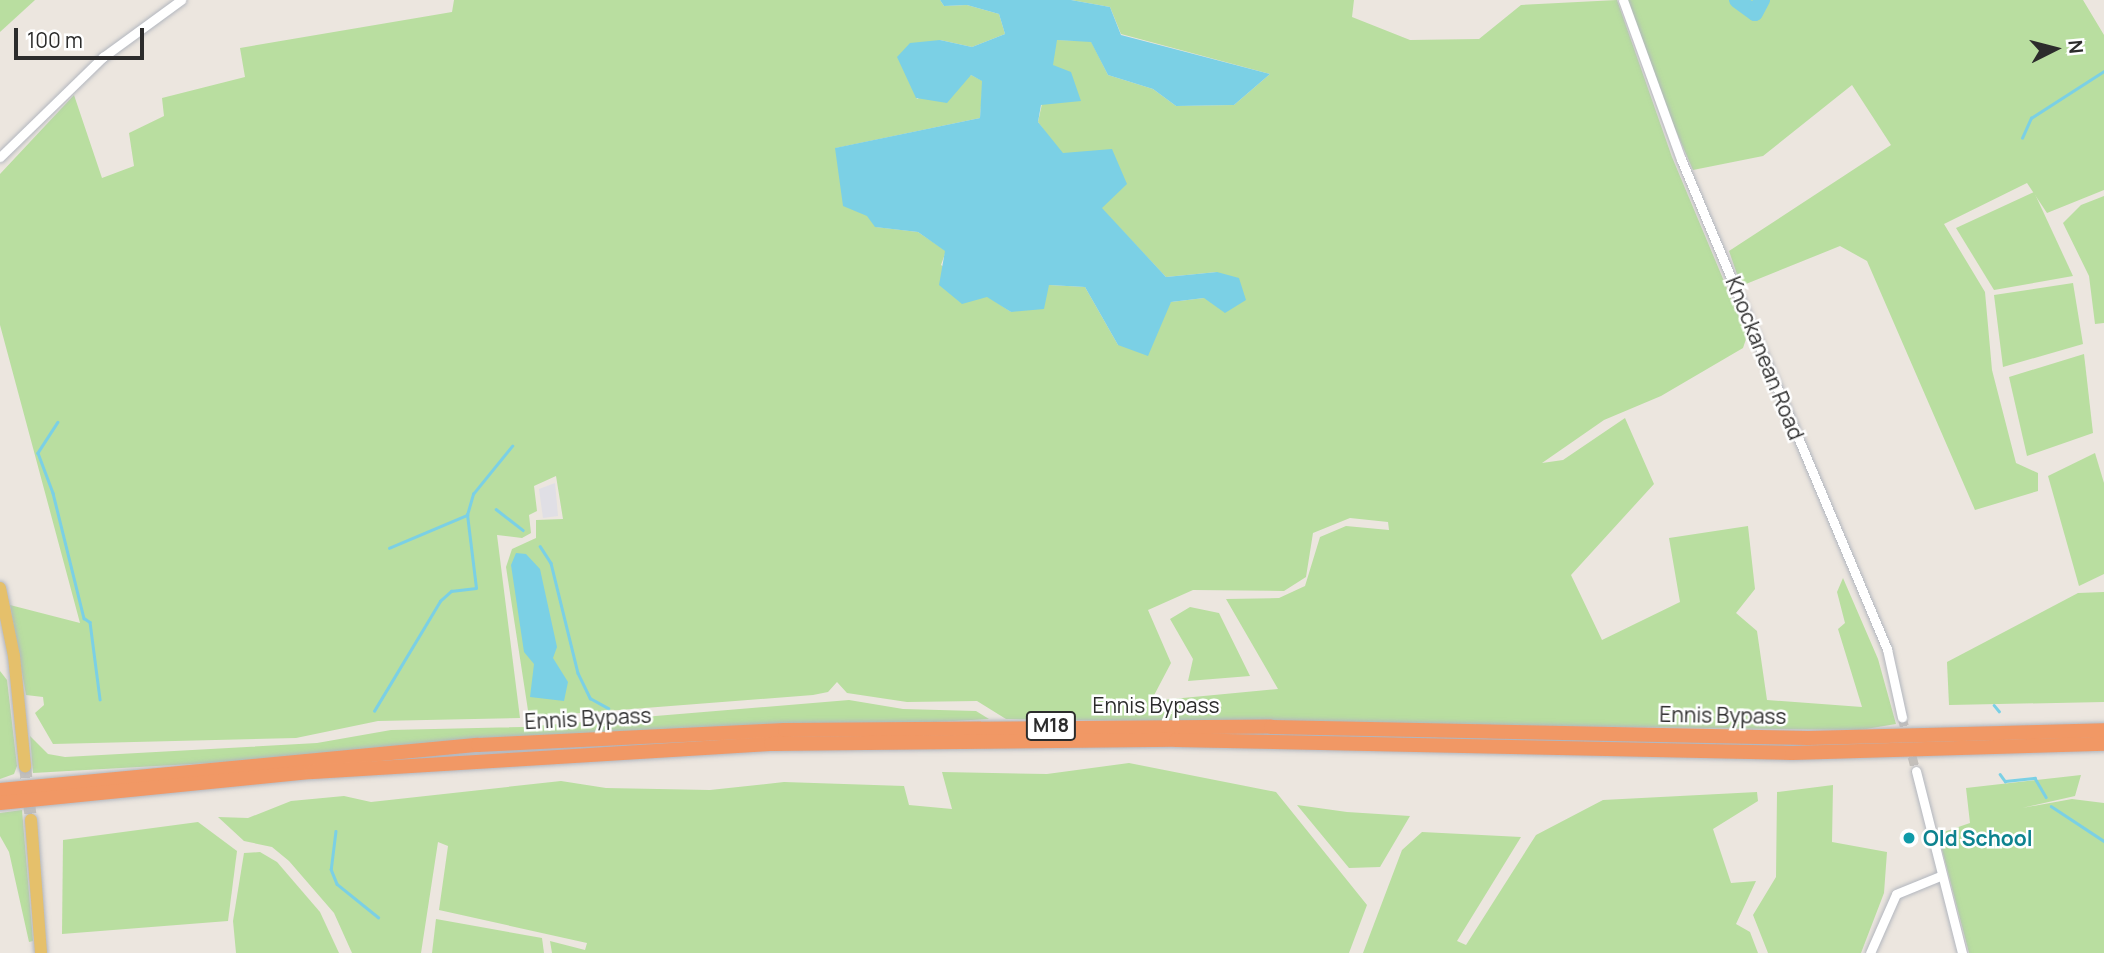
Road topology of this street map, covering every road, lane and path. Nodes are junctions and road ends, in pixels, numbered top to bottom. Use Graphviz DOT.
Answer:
graph roads {
  1 [pos="181,0"];
  2 [pos="1623,0"];
  3 [pos="0,158"];
  4 [pos="0,588"];
  5 [pos="1902,717"];
  6 [pos="2104,730"];
  7 [pos="2104,744"];
  8 [pos="25,766"];
  9 [pos="1916,771"];
  10 [pos="0,790"];
  11 [pos="0,803"];
  12 [pos="31,820"];
  13 [pos="1940,876"];
  14 [pos="41,953"];
  15 [pos="1870,953"];
  16 [pos="1962,953"];
  1 -- 3 [label="street"];
  2 -- 5 [label="street, Knockanean Road"];
  4 -- 8 [label="main road"];
  6 -- 10 [label="highway, Ennis Bypass / M18"];
  7 -- 11 [label="highway, Ennis Bypass / M18"];
  9 -- 13 [label="street"];
  12 -- 14 [label="main road"];
  13 -- 15 [label="street"];
  13 -- 16 [label="street"];
}
